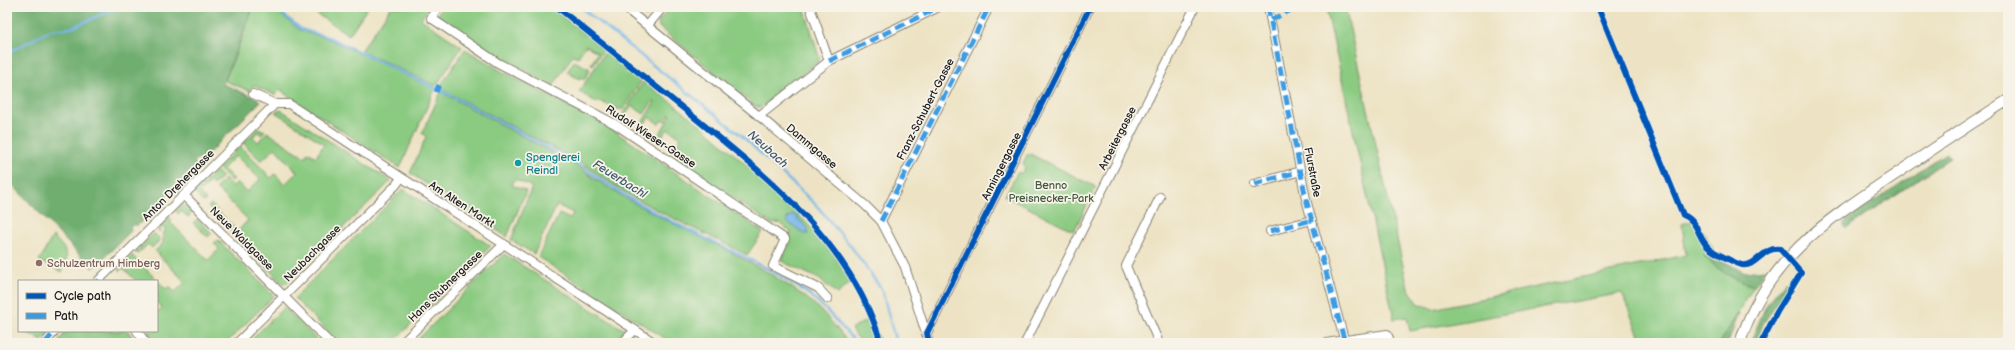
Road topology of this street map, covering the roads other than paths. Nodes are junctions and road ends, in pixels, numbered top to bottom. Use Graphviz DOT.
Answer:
graph roads {
  1 [pos="438,7"];
  2 [pos="624,7"];
  3 [pos="663,7"];
  4 [pos="810,7"];
  5 [pos="939,7"];
  6 [pos="989,7"];
  7 [pos="1090,7"];
  8 [pos="1195,7"];
  9 [pos="1268,7"];
  10 [pos="648,25"];
  11 [pos="829,61"];
  12 [pos="253,94"];
  13 [pos="2008,100"];
  14 [pos="275,104"];
  15 [pos="759,116"];
  16 [pos="1301,171"];
  17 [pos="401,178"];
  18 [pos="1254,184"];
  19 [pos="184,195"];
  20 [pos="1160,198"];
  21 [pos="1312,220"];
  22 [pos="881,221"];
  23 [pos="1270,231"];
  24 [pos="504,244"];
  25 [pos="99,280"];
  26 [pos="284,296"];
  27 [pos="828,299"];
  28 [pos="635,330"];
  29 [pos="54,332"];
  30 [pos="138,332"];
  31 [pos="927,333"];
  32 [pos="1344,339"];
  33 [pos="45,343"];
  34 [pos="146,343"];
  35 [pos="237,343"];
  36 [pos="330,343"];
  37 [pos="402,343"];
  38 [pos="622,343"];
  39 [pos="655,343"];
  40 [pos="929,343"];
  41 [pos="1026,343"];
  42 [pos="1159,343"];
  43 [pos="1326,343"];
  44 [pos="1391,343"];
  45 [pos="1740,343"];
  1 -- 27 [label="street, Rudolf Wieser-Gasse"];
  2 -- 10 [label="street, Dammgasse"];
  3 -- 10 [label="street"];
  4 -- 11 [label="street"];
  5 -- 11 [label="street"];
  6 -- 22 [label="street, Franz-Schubert-Gasse"];
  7 -- 31 [label="street, Anningergasse"];
  8 -- 41 [label="street, Arbeitergasse"];
  9 -- 16 [label="street, Flurstraße"];
  10 -- 15 [label="street, Dammgasse"];
  11 -- 15 [label="street"];
  12 -- 14 [label="street, Am Alten Markt"];
  13 -- 45 [label="main road"];
  14 -- 17 [label="street, Am Alten Markt"];
  14 -- 19 [label="street, Anton Drehergasse"];
  15 -- 22 [label="street, Dammgasse"];
  16 -- 18 [label="street"];
  16 -- 21 [label="street, Flurstraße"];
  17 -- 24 [label="street, Am Alten Markt"];
  17 -- 26 [label="street, Neubachgasse"];
  19 -- 25 [label="street, Anton Drehergasse"];
  19 -- 26 [label="street, Neue Waldgasse"];
  20 -- 42 [label="street"];
  21 -- 23 [label="street"];
  21 -- 32 [label="street, Flurstraße"];
  22 -- 31 [label="street, Dammgasse"];
  24 -- 28 [label="street, Am Alten Markt"];
  24 -- 37 [label="street, Hans Stubnergasse"];
  26 -- 35 [label="street, Neubachgasse"];
  26 -- 36 [label="street, Neue Waldgasse"];
  28 -- 38 [label="street"];
  28 -- 39 [label="street, Am Alten Markt"];
  29 -- 33 [label="street"];
  30 -- 34 [label="street"];
  31 -- 40 [label="street, Dammgasse"];
  32 -- 43 [label="street"];
  32 -- 44 [label="street"];
}
